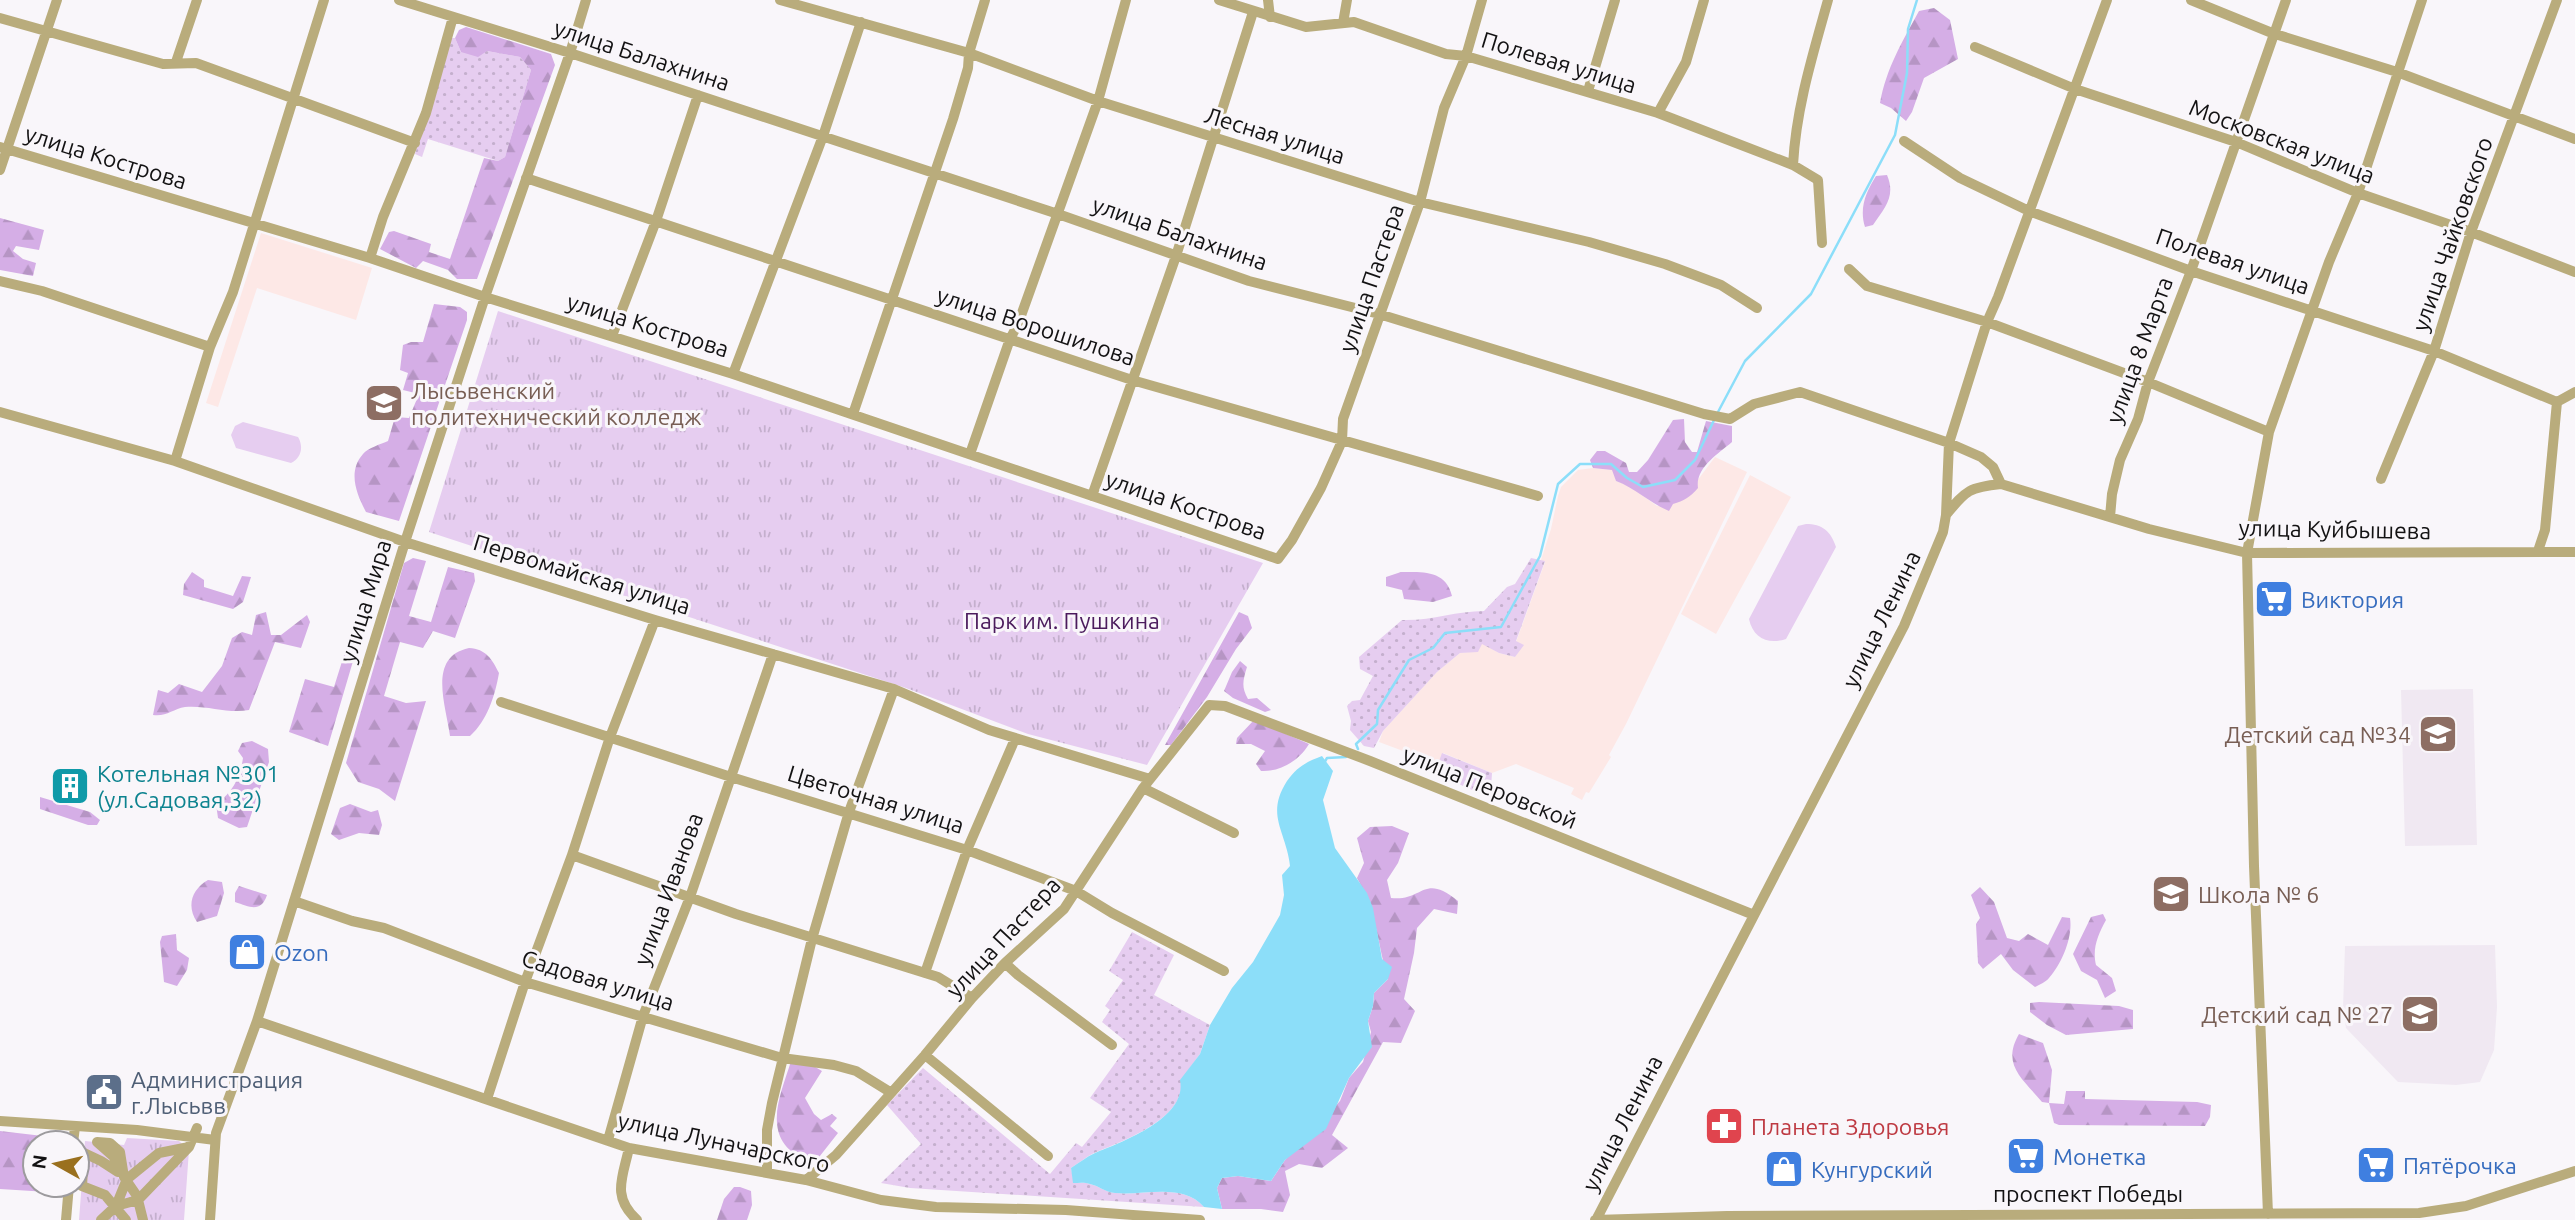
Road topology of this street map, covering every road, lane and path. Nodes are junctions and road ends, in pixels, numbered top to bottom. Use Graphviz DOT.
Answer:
graph roads {
  1 [pos="57,0"];
  2 [pos="197,0"];
  3 [pos="324,0"];
  4 [pos="399,0"];
  5 [pos="586,0"];
  6 [pos="779,0"];
  7 [pos="985,0"];
  8 [pos="1126,0"];
  9 [pos="1219,0"];
  10 [pos="1268,0"];
  11 [pos="1347,0"];
  12 [pos="1482,0"];
  13 [pos="1615,0"];
  14 [pos="1704,0"];
  15 [pos="1828,0"];
  16 [pos="2107,0"];
  17 [pos="2191,0"];
  18 [pos="2286,0"];
  19 [pos="2422,0"];
  20 [pos="2557,0"];
  21 [pos="1253,12"];
  22 [pos="1270,16"];
  23 [pos="453,17"];
  24 [pos="0,18"];
  25 [pos="861,22"];
  26 [pos="1343,23"];
  27 [pos="47,30"];
  28 [pos="2272,33"];
  29 [pos="1975,47"];
  30 [pos="570,53"];
  31 [pos="969,53"];
  32 [pos="1466,55"];
  33 [pos="176,62"];
  34 [pos="2397,72"];
  35 [pos="2075,89"];
  36 [pos="1588,91"];
  37 [pos="698,95"];
  38 [pos="292,98"];
  39 [pos="1098,101"];
  40 [pos="1658,113"];
  41 [pos="2515,115"];
  42 [pos="823,136"];
  43 [pos="1214,138"];
  44 [pos="2575,139"];
  45 [pos="1904,141"];
  46 [pos="2236,142"];
  47 [pos="415,143"];
  48 [pos="3,148"];
  49 [pos="1793,165"];
  50 [pos="0,170"];
  51 [pos="935,173"];
  52 [pos="526,178"];
  53 [pos="2358,193"];
  54 [pos="1420,202"];
  55 [pos="2029,211"];
  56 [pos="1058,214"];
  57 [pos="656,221"];
  58 [pos="253,223"];
  59 [pos="2471,232"];
  60 [pos="1822,243"];
  61 [pos="1176,256"];
  62 [pos="370,258"];
  63 [pos="775,261"];
  64 [pos="1849,269"];
  65 [pos="2191,271"];
  66 [pos="2575,272"];
  67 [pos="0,281"];
  68 [pos="485,296"];
  69 [pos="892,300"];
  70 [pos="1757,307"];
  71 [pos="2314,310"];
  72 [pos="1379,314"];
  73 [pos="1987,322"];
  74 [pos="612,336"];
  75 [pos="1010,339"];
  76 [pos="210,347"];
  77 [pos="2434,351"];
  78 [pos="733,374"];
  79 [pos="1132,380"];
  80 [pos="2148,382"];
  81 [pos="2575,392"];
  82 [pos="2557,402"];
  83 [pos="0,414"];
  84 [pos="853,414"];
  85 [pos="2269,432"];
  86 [pos="1342,441"];
  87 [pos="1949,443"];
  88 [pos="970,454"];
  89 [pos="175,461"];
  90 [pos="2381,479"];
  91 [pos="2001,484"];
  92 [pos="1092,496"];
  93 [pos="1538,496"];
  94 [pos="1946,515"];
  95 [pos="2110,517"];
  96 [pos="405,542"];
  97 [pos="2539,551"];
  98 [pos="2575,552"];
  99 [pos="2248,553"];
  100 [pos="1278,559"];
  101 [pos="655,620"];
  102 [pos="773,654"];
  103 [pos="894,689"];
  104 [pos="501,702"];
  105 [pos="1209,705"];
  106 [pos="610,737"];
  107 [pos="1014,739"];
  108 [pos="731,777"];
  109 [pos="1146,783"];
  110 [pos="849,812"];
  111 [pos="1234,834"];
  112 [pos="967,849"];
  113 [pos="572,855"];
  114 [pos="1076,891"];
  115 [pos="691,897"];
  116 [pos="294,901"];
  117 [pos="1754,915"];
  118 [pos="812,939"];
  119 [pos="1005,963"];
  120 [pos="1224,971"];
  121 [pos="925,973"];
  122 [pos="525,982"];
  123 [pos="972,998"];
  124 [pos="643,1017"];
  125 [pos="257,1021"];
  126 [pos="1112,1045"];
  127 [pos="925,1055"];
  128 [pos="782,1058"];
  129 [pos="890,1092"];
  130 [pos="487,1099"];
  131 [pos="0,1121"];
  132 [pos="75,1127"];
  133 [pos="194,1138"];
  134 [pos="215,1140"];
  135 [pos="608,1140"];
  136 [pos="629,1148"];
  137 [pos="1048,1156"];
  138 [pos="2575,1171"];
  139 [pos="766,1173"];
  140 [pos="127,1180"];
  141 [pos="806,1180"];
  142 [pos="68,1199"];
  143 [pos="138,1200"];
  144 [pos="116,1206"];
  145 [pos="2268,1214"];
  146 [pos="1876,1218"];
  147 [pos="66,1220"];
  148 [pos="101,1220"];
  149 [pos="126,1220"];
  150 [pos="143,1220"];
  151 [pos="210,1220"];
  152 [pos="637,1220"];
  153 [pos="1194,1220"];
  154 [pos="1200,1220"];
  155 [pos="1596,1220"];
  1 -- 27 [label="street"];
  2 -- 33 [label="street"];
  3 -- 38 [label="street"];
  4 -- 23 [label="street, улица Балахнина"];
  5 -- 30 [label="street, улица Мира"];
  6 -- 25 [label="street, Лесная улица"];
  7 -- 31 [label="street"];
  8 -- 39 [label="street"];
  9 -- 21 [label="street, Полевая улица"];
  10 -- 22 [label="street"];
  11 -- 26 [label="street"];
  12 -- 32 [label="street, улица Пастера"];
  13 -- 36 [label="street"];
  14 -- 40 [label="street"];
  15 -- 49 [label="street"];
  16 -- 35 [label="street, улица Ленина"];
  17 -- 28 [label="street"];
  18 -- 28 [label="street, улица 8 Марта"];
  19 -- 34 [label="street"];
  20 -- 41 [label="street, улица Чайковского"];
  21 -- 22 [label="street, Полевая улица"];
  21 -- 43 [label="street"];
  22 -- 26 [label="street, Полевая улица"];
  23 -- 30 [label="street, улица Балахнина"];
  23 -- 47 [label="street"];
  24 -- 27 [label="street"];
  25 -- 31 [label="street, Лесная улица"];
  25 -- 42 [label="street"];
  26 -- 32 [label="street, Полевая улица"];
  27 -- 33 [label="street"];
  27 -- 48 [label="street"];
  28 -- 34 [label="street"];
  28 -- 46 [label="street, улица 8 Марта"];
  29 -- 35 [label="street, Московская улица"];
  30 -- 37 [label="street, улица Балахнина"];
  30 -- 52 [label="street, улица Мира"];
  31 -- 39 [label="street, Лесная улица"];
  31 -- 51 [label="street"];
  32 -- 36 [label="street, Полевая улица"];
  32 -- 54 [label="street, улица Пастера"];
  33 -- 38 [label="street"];
  34 -- 41 [label="street"];
  34 -- 53 [label="street"];
  35 -- 46 [label="street, Московская улица"];
  35 -- 55 [label="street, улица Ленина"];
  36 -- 40 [label="street, Полевая улица"];
  37 -- 42 [label="street, улица Балахнина"];
  37 -- 57 [label="street"];
  38 -- 47 [label="street"];
  38 -- 58 [label="street"];
  39 -- 43 [label="street, Лесная улица"];
  39 -- 56 [label="street"];
  40 -- 49 [label="street, Полевая улица"];
  41 -- 44 [label="street"];
  41 -- 59 [label="street, улица Чайковского"];
  42 -- 51 [label="street, улица Балахнина"];
  42 -- 63 [label="street"];
  43 -- 54 [label="street, Лесная улица"];
  43 -- 61 [label="street"];
  45 -- 55 [label="street, Полевая улица"];
  46 -- 53 [label="street, Московская улица"];
  46 -- 65 [label="street, улица 8 Марта"];
  47 -- 62 [label="street"];
  48 -- 50 [label="street"];
  48 -- 58 [label="street, улица Кострова"];
  49 -- 60 [label="street, Полевая улица"];
  51 -- 56 [label="street, улица Балахнина"];
  51 -- 69 [label="street"];
  52 -- 57 [label="street, улица Ворошилова"];
  52 -- 68 [label="street, улица Мира"];
  53 -- 59 [label="street, Московская улица"];
  53 -- 71 [label="street"];
  54 -- 70 [label="street, Лесная улица"];
  54 -- 72 [label="street, улица Пастера"];
  55 -- 65 [label="street, Полевая улица"];
  55 -- 73 [label="street, улица Ленина"];
  56 -- 61 [label="street, улица Балахнина"];
  56 -- 75 [label="street"];
  57 -- 63 [label="street, улица Ворошилова"];
  57 -- 74 [label="street"];
  58 -- 62 [label="street, улица Кострова"];
  58 -- 76 [label="street"];
  59 -- 66 [label="street, Московская улица"];
  59 -- 77 [label="street, улица Чайковского"];
  61 -- 72 [label="street, улица Балахнина"];
  61 -- 79 [label="street"];
  62 -- 68 [label="street, улица Кострова"];
  63 -- 69 [label="street, улица Ворошилова"];
  63 -- 78 [label="street"];
  64 -- 73 [label="street"];
  65 -- 71 [label="street, Полевая улица"];
  65 -- 80 [label="street, улица 8 Марта"];
  67 -- 76 [label="street"];
  68 -- 74 [label="street, улица Кострова"];
  68 -- 96 [label="street, улица Мира"];
  69 -- 75 [label="street, улица Ворошилова"];
  69 -- 84 [label="street"];
  71 -- 77 [label="street, Полевая улица"];
  71 -- 85 [label="street"];
  72 -- 86 [label="street, улица Пастера"];
  72 -- 87 [label="street, улица Балахнина"];
  73 -- 80 [label="street"];
  73 -- 87 [label="street, улица Ленина"];
  74 -- 78 [label="street, улица Кострова"];
  75 -- 79 [label="street, улица Ворошилова"];
  75 -- 88 [label="street"];
  76 -- 89 [label="street"];
  77 -- 82 [label="street, Полевая улица"];
  77 -- 90 [label="street, улица Чайковского"];
  78 -- 84 [label="street, улица Кострова"];
  79 -- 86 [label="street, улица Ворошилова"];
  79 -- 92 [label="street"];
  80 -- 85 [label="street"];
  80 -- 95 [label="street, улица 8 Марта"];
  81 -- 82 [label="street"];
  82 -- 97 [label="street"];
  83 -- 89 [label="street, Первомайская улица"];
  84 -- 88 [label="street, улица Кострова"];
  85 -- 99 [label="street"];
  86 -- 93 [label="street, улица Ворошилова"];
  86 -- 100 [label="street, улица Пастера"];
  87 -- 91 [label="street, улица Балахнина"];
  87 -- 94 [label="street, улица Ленина"];
  88 -- 92 [label="street, улица Кострова"];
  89 -- 96 [label="street, Первомайская улица"];
  91 -- 94 [label="street"];
  91 -- 95 [label="street, улица Куйбышева"];
  92 -- 100 [label="street, улица Кострова"];
  94 -- 117 [label="street, улица Ленина"];
  95 -- 99 [label="street, улица Куйбышева"];
  96 -- 101 [label="street, Первомайская улица"];
  96 -- 116 [label="street, улица Мира"];
  97 -- 98 [label="street, улица Куйбышева"];
  97 -- 99 [label="street, улица Куйбышева"];
  99 -- 145 [label="street"];
  101 -- 102 [label="street, Первомайская улица"];
  101 -- 106 [label="street"];
  102 -- 103 [label="street, Первомайская улица"];
  102 -- 108 [label="street, улица Иванова"];
  103 -- 107 [label="street, Первомайская улица"];
  103 -- 110 [label="street"];
  104 -- 106 [label="street, Цветочная улица"];
  105 -- 109 [label="street, улица Пастера"];
  105 -- 117 [label="street, улица Перовской"];
  106 -- 108 [label="street, Цветочная улица"];
  106 -- 113 [label="street"];
  107 -- 109 [label="street, Первомайская улица"];
  107 -- 112 [label="street"];
  108 -- 110 [label="street, Цветочная улица"];
  108 -- 115 [label="street, улица Иванова"];
  109 -- 111 [label="street, Первомайская улица"];
  109 -- 114 [label="street, улица Пастера"];
  110 -- 112 [label="street, Цветочная улица"];
  110 -- 118 [label="street"];
  112 -- 114 [label="street, Цветочная улица"];
  112 -- 121 [label="street"];
  113 -- 115 [label="street"];
  113 -- 122 [label="street"];
  114 -- 119 [label="street, улица Пастера"];
  114 -- 120 [label="street, Цветочная улица"];
  115 -- 118 [label="street"];
  115 -- 124 [label="street, улица Иванова"];
  116 -- 122 [label="street, Садовая улица"];
  116 -- 125 [label="street, улица Мира"];
  117 -- 155 [label="street, улица Ленина"];
  118 -- 121 [label="street"];
  118 -- 128 [label="street"];
  119 -- 123 [label="street, улица Пастера"];
  119 -- 126 [label="street"];
  121 -- 123 [label="street"];
  122 -- 124 [label="street, Садовая улица"];
  122 -- 130 [label="street"];
  123 -- 127 [label="street, улица Пастера"];
  124 -- 128 [label="street, Садовая улица"];
  124 -- 135 [label="street, улица Иванова"];
  125 -- 130 [label="street, улица Луначарского"];
  125 -- 134 [label="street, улица Мира"];
  127 -- 129 [label="street, улица Пастера"];
  127 -- 137 [label="street"];
  128 -- 129 [label="street, Садовая улица"];
  128 -- 139 [label="street"];
  129 -- 141 [label="street, улица Пастера"];
  130 -- 135 [label="street, улица Луначарского"];
  131 -- 132 [label="street"];
  132 -- 133 [label="street"];
  133 -- 134 [label="street"];
  133 -- 140 [label="street"];
  133 -- 143 [label="street"];
  134 -- 151 [label="street, улица Мира"];
  135 -- 136 [label="street, улица Луначарского"];
  136 -- 139 [label="street, улица Луначарского"];
  136 -- 152 [label="street"];
  138 -- 145 [label="street, проспект Победы"];
  139 -- 141 [label="street, улица Луначарского"];
  140 -- 143 [label="street"];
  140 -- 144 [label="street"];
  140 -- 144 [label="street"];
  141 -- 153 [label="street, улица Луначарского"];
  142 -- 147 [label="street"];
  143 -- 144 [label="street"];
  143 -- 150 [label="street"];
  144 -- 148 [label="street"];
  144 -- 149 [label="street"];
  145 -- 146 [label="street, проспект Победы"];
  146 -- 155 [label="street, проспект Победы"];
  153 -- 154 [label="street, улица Луначарского"];
}
